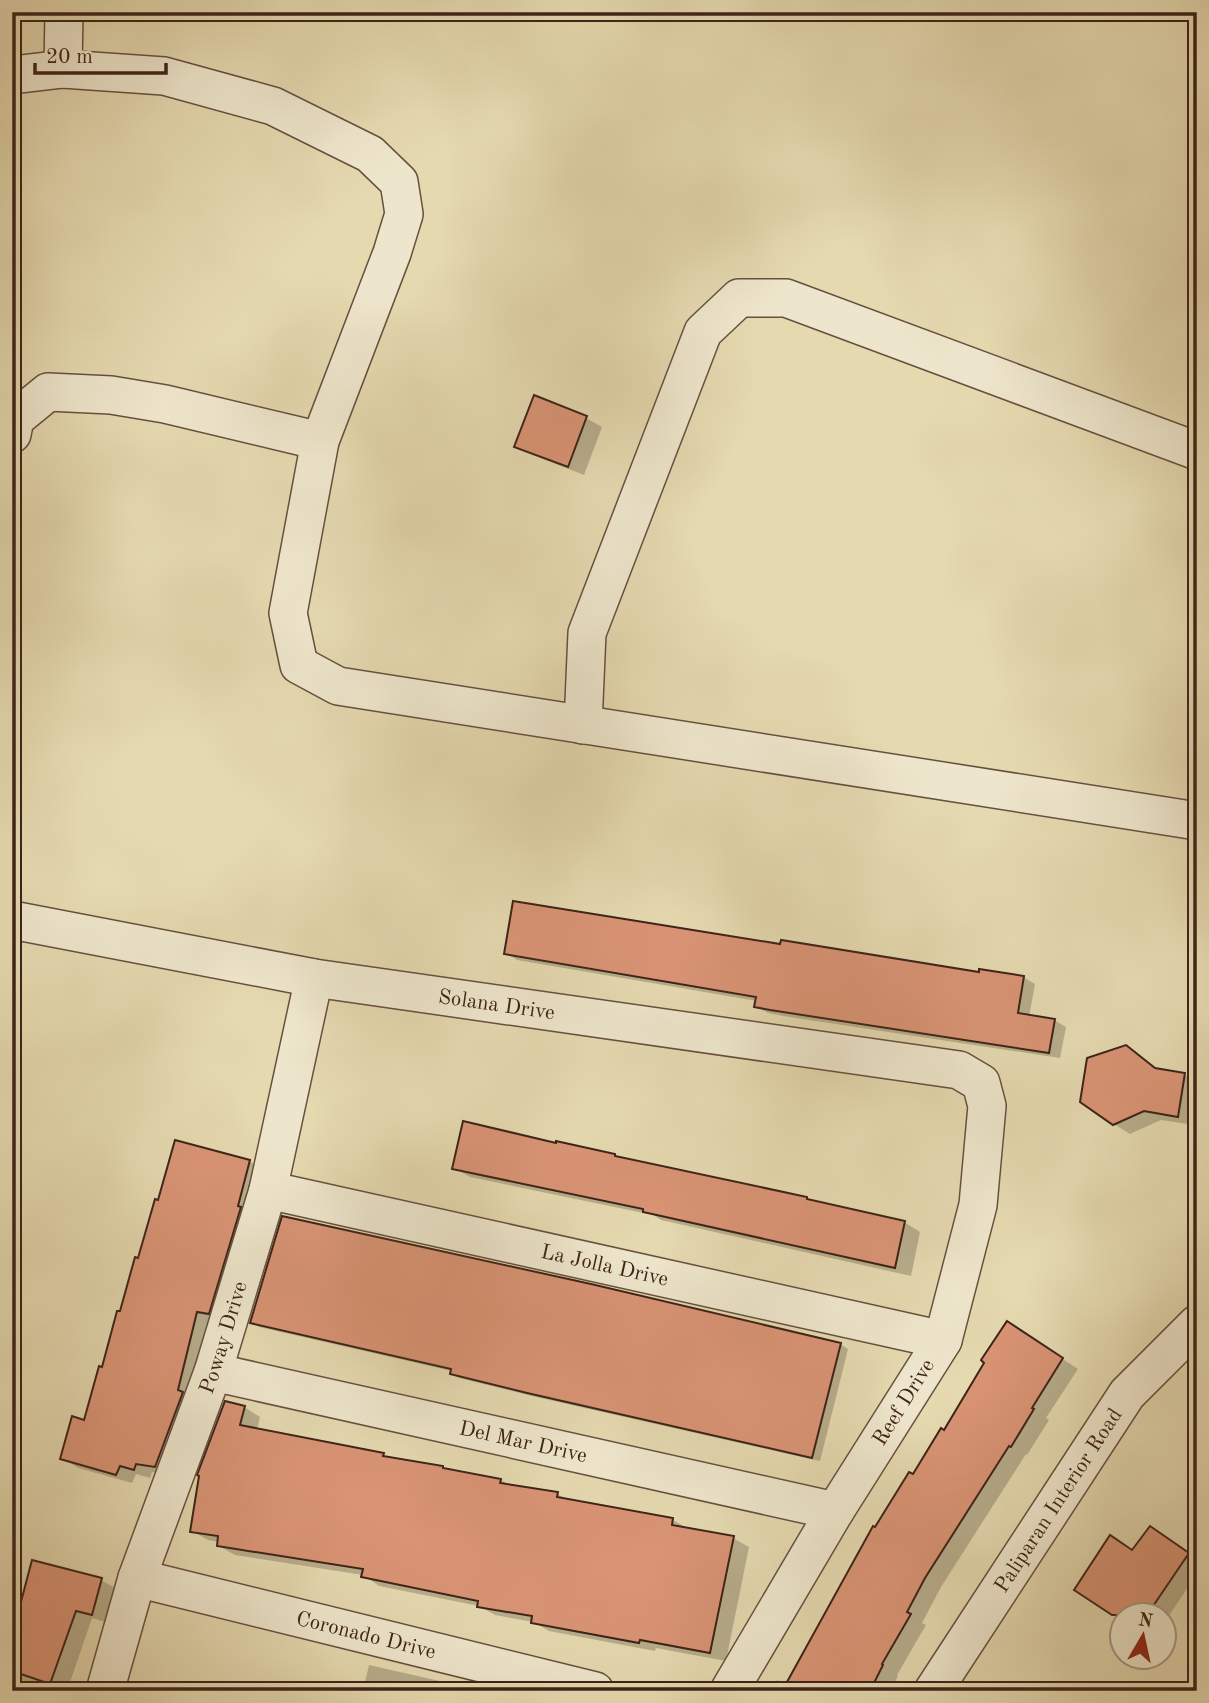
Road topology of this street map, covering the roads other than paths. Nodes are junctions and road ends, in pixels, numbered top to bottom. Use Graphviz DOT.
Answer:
graph roads {
  1 [pos="64,12"];
  2 [pos="63,69"];
  3 [pos="12,75"];
  4 [pos="12,433"];
  5 [pos="320,442"];
  6 [pos="1197,451"];
  7 [pos="583,725"];
  8 [pos="1197,821"];
  9 [pos="12,920"];
  10 [pos="314,978"];
  11 [pos="981,1083"];
  12 [pos="268,1189"];
  13 [pos="1197,1324"];
  14 [pos="943,1340"];
  15 [pos="213,1372"];
  16 [pos="835,1511"];
  17 [pos="136,1578"];
  18 [pos="105,1691"];
  19 [pos="595,1691"];
  20 [pos="729,1691"];
  21 [pos="933,1691"];
  1 -- 2 [label="street"];
  2 -- 3 [label="street"];
  2 -- 5 [label="street"];
  4 -- 5 [label="street"];
  5 -- 7 [label="street"];
  6 -- 7 [label="street"];
  7 -- 8 [label="street"];
  9 -- 10 [label="street, Solana Drive"];
  10 -- 11 [label="street, Solana Drive"];
  10 -- 12 [label="street, Poway Drive"];
  11 -- 14 [label="street, Reef Drive"];
  12 -- 14 [label="street, La Jolla Drive"];
  12 -- 15 [label="street, Poway Drive"];
  13 -- 21 [label="street, Paliparan Interior Road"];
  14 -- 16 [label="street, Reef Drive"];
  15 -- 16 [label="street, Del Mar Drive"];
  15 -- 17 [label="street, Poway Drive"];
  16 -- 20 [label="street, Reef Drive"];
  17 -- 18 [label="street, Poway Drive"];
  17 -- 19 [label="street, Coronado Drive"];
}
